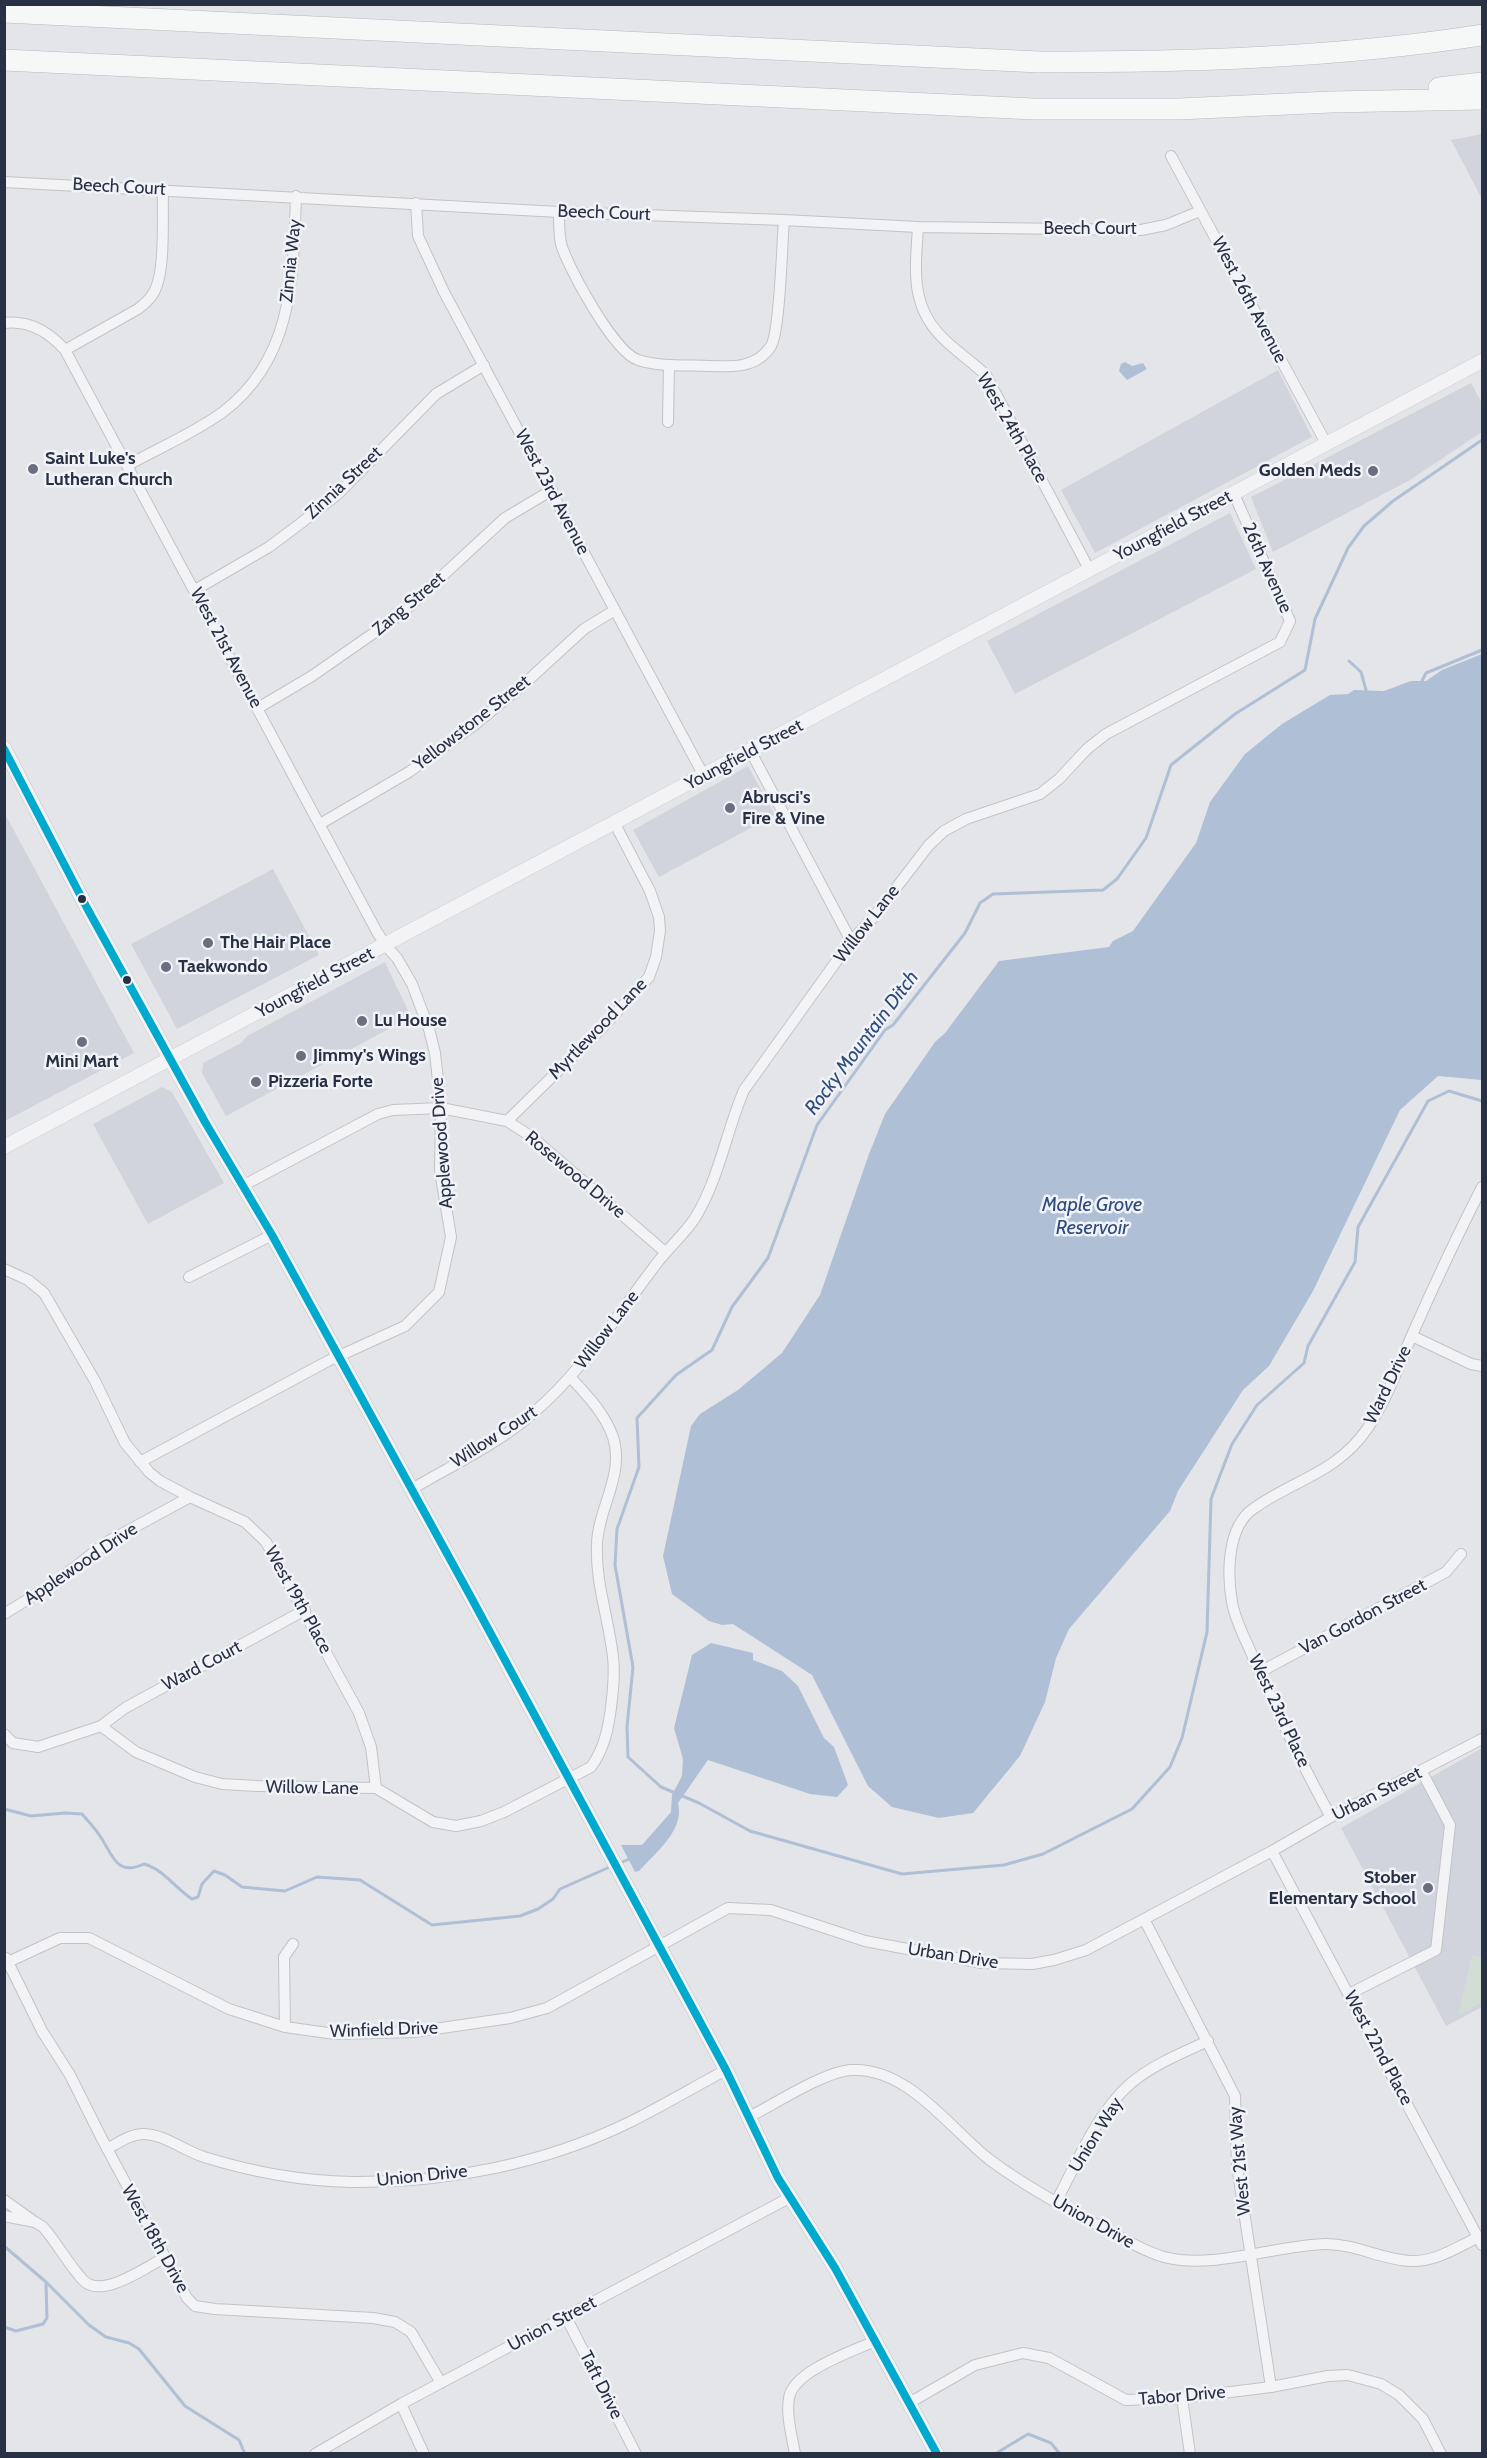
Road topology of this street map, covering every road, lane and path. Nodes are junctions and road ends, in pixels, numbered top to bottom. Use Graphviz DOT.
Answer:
graph roads {
  1 [pos="4,12"];
  2 [pos="1482,35"];
  3 [pos="4,60"];
  4 [pos="1482,83"];
  5 [pos="1482,99"];
  6 [pos="1331,102"];
  7 [pos="1170,156"];
  8 [pos="4,182"];
  9 [pos="163,189"];
  10 [pos="296,196"];
  11 [pos="416,203"];
  12 [pos="1200,211"];
  13 [pos="559,212"];
  14 [pos="784,220"];
  15 [pos="918,227"];
  16 [pos="4,323"];
  17 [pos="65,350"];
  18 [pos="484,365"];
  19 [pos="669,365"];
  20 [pos="1480,367"];
  21 [pos="668,422"];
  22 [pos="1327,445"];
  23 [pos="128,465"];
  24 [pos="552,490"];
  25 [pos="1234,494"];
  26 [pos="1090,571"];
  27 [pos="195,590"];
  28 [pos="615,610"];
  29 [pos="1280,642"];
  30 [pos="258,708"];
  31 [pos="4,748"];
  32 [pos="751,752"];
  33 [pos="704,776"];
  34 [pos="320,824"];
  35 [pos="615,824"];
  36 [pos="851,941"];
  37 [pos="386,946"];
  38 [pos="171,1059"];
  39 [pos="441,1108"];
  40 [pos="507,1121"];
  41 [pos="4,1147"];
  42 [pos="244,1185"];
  43 [pos="1482,1187"];
  44 [pos="272,1234"];
  45 [pos="665,1252"];
  46 [pos="4,1269"];
  47 [pos="189,1277"];
  48 [pos="1412,1336"];
  49 [pos="338,1358"];
  50 [pos="1482,1366"];
  51 [pos="571,1378"];
  52 [pos="140,1462"];
  53 [pos="412,1489"];
  54 [pos="190,1497"];
  55 [pos="1461,1554"];
  56 [pos="1232,1603"];
  57 [pos="305,1610"];
  58 [pos="4,1614"];
  59 [pos="1260,1672"];
  60 [pos="101,1726"];
  61 [pos="4,1734"];
  62 [pos="1482,1739"];
  63 [pos="1422,1772"];
  64 [pos="570,1779"];
  65 [pos="376,1788"];
  66 [pos="1331,1817"];
  67 [pos="1272,1851"];
  68 [pos="1144,1919"];
  69 [pos="293,1944"];
  70 [pos="659,1945"];
  71 [pos="6,1959"];
  72 [pos="1349,1994"];
  73 [pos="285,2027"];
  74 [pos="1208,2041"];
  75 [pos="726,2070"];
  76 [pos="749,2117"];
  77 [pos="107,2149"];
  78 [pos="789,2198"];
  79 [pos="4,2200"];
  80 [pos="1056,2202"];
  81 [pos="4,2216"];
  82 [pos="35,2222"];
  83 [pos="1480,2241"];
  84 [pos="1249,2254"];
  85 [pos="164,2258"];
  86 [pos="566,2317"];
  87 [pos="875,2341"];
  88 [pos="441,2383"];
  89 [pos="1271,2387"];
  90 [pos="1182,2398"];
  91 [pos="401,2403"];
  92 [pos="909,2403"];
  93 [pos="315,2454"];
  94 [pos="424,2454"];
  95 [pos="636,2454"];
  96 [pos="795,2454"];
  97 [pos="937,2454"];
  98 [pos="1190,2454"];
  99 [pos="1441,2454"];
  1 -- 2 [label="highway"];
  3 -- 6 [label="highway"];
  4 -- 6 [label="highway"];
  5 -- 6 [label="highway"];
  7 -- 12 [label="street, West 26th Avenue"];
  8 -- 9 [label="street, Beech Court"];
  9 -- 10 [label="street, Beech Court"];
  9 -- 17 [label="street"];
  10 -- 11 [label="street, Beech Court"];
  10 -- 23 [label="street, Zinnia Way"];
  11 -- 13 [label="street, Beech Court"];
  11 -- 18 [label="street, West 23rd Avenue"];
  12 -- 15 [label="street, Beech Court"];
  12 -- 22 [label="street, West 26th Avenue"];
  13 -- 14 [label="street, Beech Court"];
  13 -- 19 [label="street"];
  14 -- 15 [label="street, Beech Court"];
  14 -- 19 [label="street"];
  15 -- 26 [label="street, West 24th Place"];
  16 -- 17 [label="street, West 21st Avenue"];
  17 -- 23 [label="street, West 21st Avenue"];
  18 -- 24 [label="street, West 23rd Avenue"];
  18 -- 27 [label="street, Zinnia Street"];
  19 -- 21 [label="street"];
  20 -- 22 [label="street, Youngfield Street"];
  22 -- 25 [label="street, Youngfield Street"];
  23 -- 27 [label="street, West 21st Avenue"];
  24 -- 28 [label="street, West 23rd Avenue"];
  24 -- 30 [label="street, Zang Street"];
  25 -- 26 [label="street, Youngfield Street"];
  25 -- 29 [label="street, 26th Avenue"];
  26 -- 32 [label="street, Youngfield Street"];
  27 -- 30 [label="street, West 21st Avenue"];
  28 -- 33 [label="street, West 23rd Avenue"];
  28 -- 34 [label="street, Yellowstone Street"];
  29 -- 36 [label="street, Willow Lane"];
  30 -- 34 [label="street, West 21st Avenue"];
  31 -- 38 [label="street"];
  32 -- 33 [label="street, Youngfield Street"];
  32 -- 36 [label="street"];
  33 -- 35 [label="street, Youngfield Street"];
  34 -- 37 [label="street, West 21st Avenue"];
  35 -- 37 [label="street, Youngfield Street"];
  35 -- 40 [label="street, Myrtlewood Lane"];
  36 -- 45 [label="street, Willow Lane"];
  37 -- 38 [label="street, Youngfield Street"];
  37 -- 39 [label="street, Applewood Drive"];
  38 -- 41 [label="street, Youngfield Street"];
  38 -- 42 [label="street"];
  39 -- 40 [label="street, Rosewood Drive"];
  39 -- 42 [label="street, Rosewood Drive"];
  39 -- 49 [label="street, Applewood Drive"];
  40 -- 45 [label="street, Rosewood Drive"];
  42 -- 44 [label="street"];
  43 -- 48 [label="street, Ward Drive"];
  44 -- 47 [label="street"];
  44 -- 49 [label="street"];
  45 -- 51 [label="street, Willow Lane"];
  46 -- 52 [label="street, West 19th Place"];
  48 -- 50 [label="street"];
  48 -- 56 [label="street, Ward Drive"];
  49 -- 52 [label="street, Applewood Drive"];
  49 -- 53 [label="street"];
  51 -- 53 [label="street, Willow Court"];
  51 -- 64 [label="street, Willow Lane"];
  52 -- 54 [label="street, West 19th Place"];
  53 -- 64 [label="street"];
  54 -- 57 [label="street, West 19th Place"];
  54 -- 58 [label="street, Applewood Drive"];
  55 -- 59 [label="street, Van Gordon Street"];
  56 -- 59 [label="street, West 23rd Place"];
  57 -- 60 [label="street, Ward Court"];
  57 -- 65 [label="street, West 19th Place"];
  59 -- 66 [label="street, West 23rd Place"];
  60 -- 61 [label="street"];
  60 -- 65 [label="street, Willow Lane"];
  62 -- 63 [label="street, Urban Street"];
  63 -- 66 [label="street, Urban Street"];
  63 -- 72 [label="street"];
  64 -- 65 [label="street, Willow Lane"];
  64 -- 70 [label="street"];
  66 -- 67 [label="street, Urban Street"];
  67 -- 68 [label="street, Urban Drive"];
  67 -- 72 [label="street, West 22nd Place"];
  68 -- 70 [label="street, Urban Drive"];
  68 -- 74 [label="street, West 21st Way"];
  69 -- 73 [label="street"];
  70 -- 73 [label="street, Winfield Drive"];
  70 -- 75 [label="street"];
  71 -- 73 [label="street, Winfield Drive"];
  71 -- 77 [label="street, West 18th Drive"];
  72 -- 83 [label="street, West 22nd Place"];
  74 -- 80 [label="street, Union Way"];
  74 -- 84 [label="street, West 21st Way"];
  75 -- 76 [label="street"];
  75 -- 77 [label="street, Union Drive"];
  76 -- 78 [label="street"];
  76 -- 80 [label="street, Union Drive"];
  77 -- 85 [label="street, West 18th Drive"];
  78 -- 86 [label="street, Union Street"];
  78 -- 87 [label="street"];
  79 -- 82 [label="street"];
  80 -- 84 [label="street, Union Drive"];
  81 -- 82 [label="street"];
  82 -- 85 [label="street"];
  83 -- 84 [label="street, Union Drive"];
  84 -- 89 [label="street, West 21st Way"];
  85 -- 88 [label="street, West 18th Drive"];
  86 -- 88 [label="street, Union Street"];
  86 -- 95 [label="street, Taft Drive"];
  87 -- 92 [label="street"];
  87 -- 96 [label="street"];
  88 -- 91 [label="street, Union Street"];
  89 -- 90 [label="street, Tabor Drive"];
  89 -- 99 [label="street, Tabor Drive"];
  90 -- 92 [label="street, Tabor Drive"];
  90 -- 98 [label="street"];
  91 -- 93 [label="street, Union Street"];
  91 -- 94 [label="street"];
  92 -- 97 [label="street"];
}
